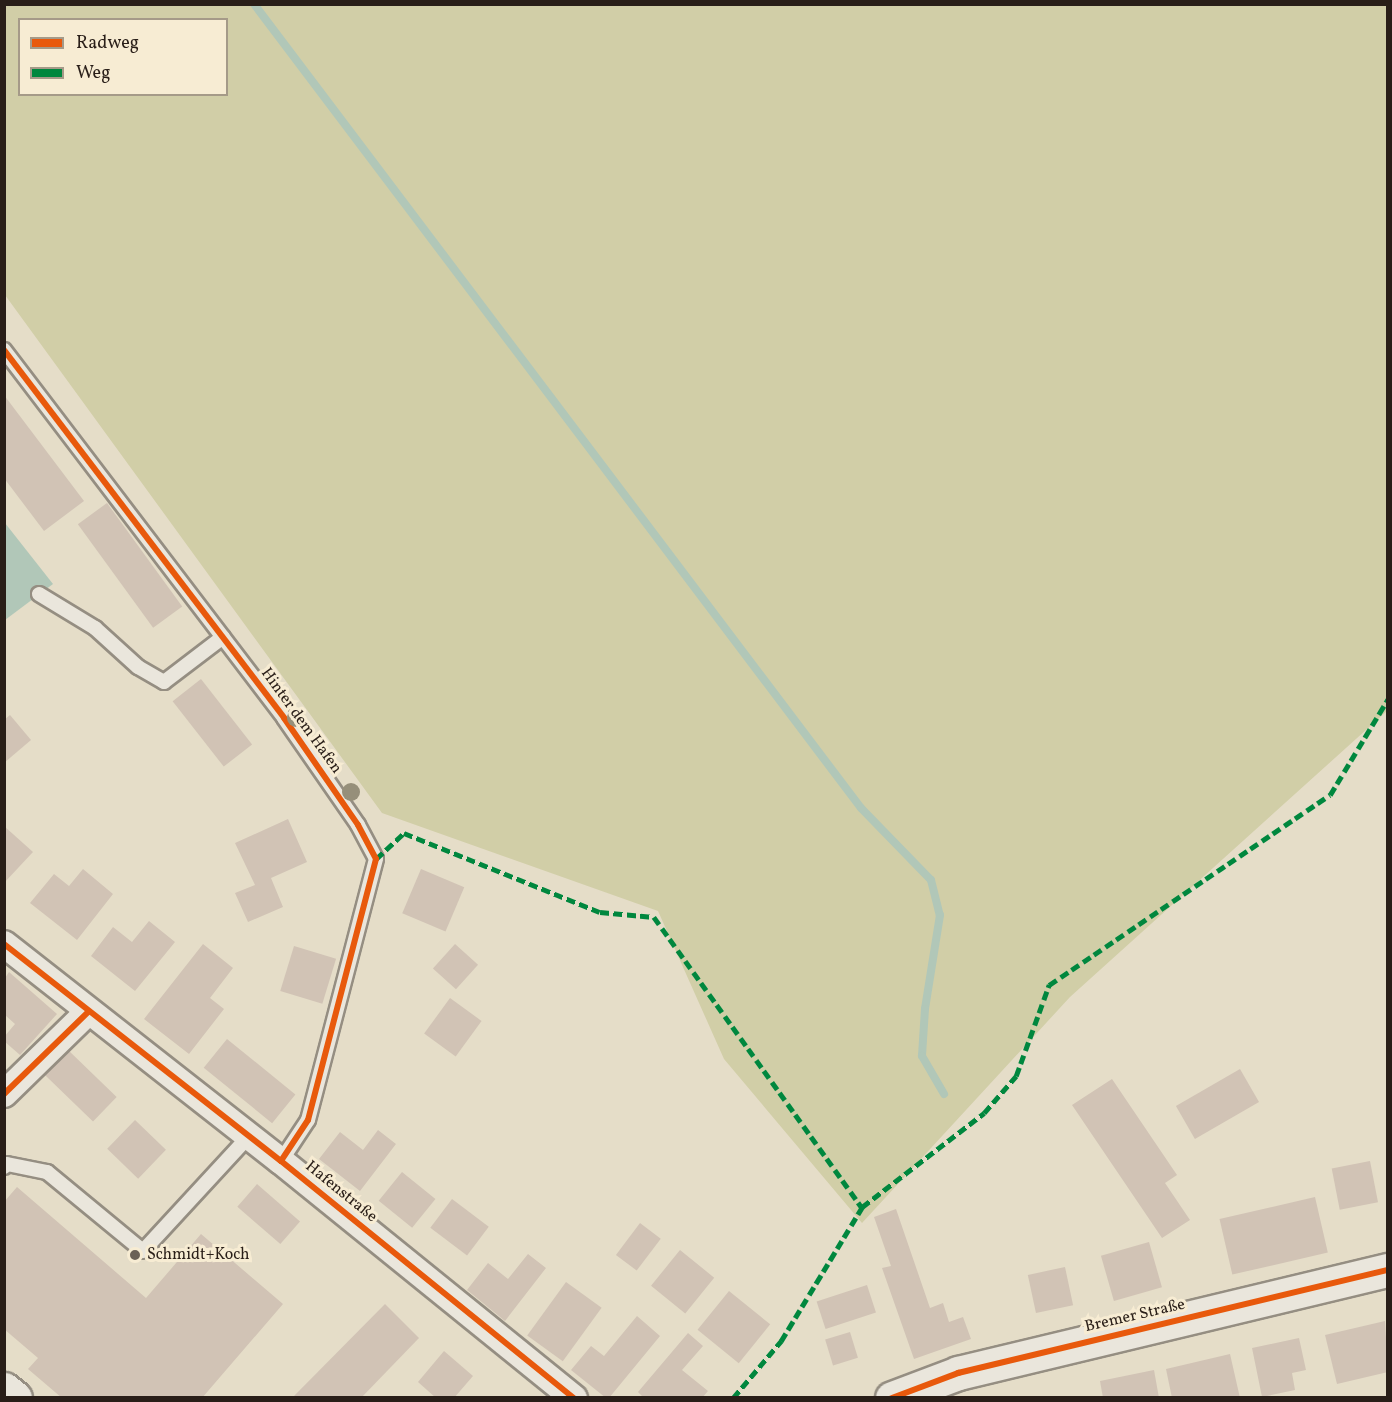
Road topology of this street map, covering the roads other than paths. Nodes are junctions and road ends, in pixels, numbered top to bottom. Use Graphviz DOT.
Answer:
graph roads {
  1 [pos="4,350"];
  2 [pos="39,594"];
  3 [pos="223,637"];
  4 [pos="4,944"];
  5 [pos="88,1012"];
  6 [pos="4,1094"];
  7 [pos="249,1136"];
  8 [pos="281,1161"];
  9 [pos="4,1167"];
  10 [pos="1388,1270"];
  11 [pos="4,1389"];
  12 [pos="15,1398"];
  13 [pos="574,1398"];
  14 [pos="892,1398"];
  1 -- 3 [label="lane, Hinter dem Hafen"];
  2 -- 3 [label="lane"];
  3 -- 8 [label="lane, Hinter dem Hafen"];
  4 -- 5 [label="street, Hafenstraße"];
  5 -- 6 [label="street"];
  5 -- 7 [label="street, Hafenstraße"];
  7 -- 8 [label="street, Hafenstraße"];
  7 -- 9 [label="lane"];
  8 -- 13 [label="street, Hafenstraße"];
  10 -- 14 [label="street, Bremer Straße"];
  11 -- 12 [label="street"];
}
